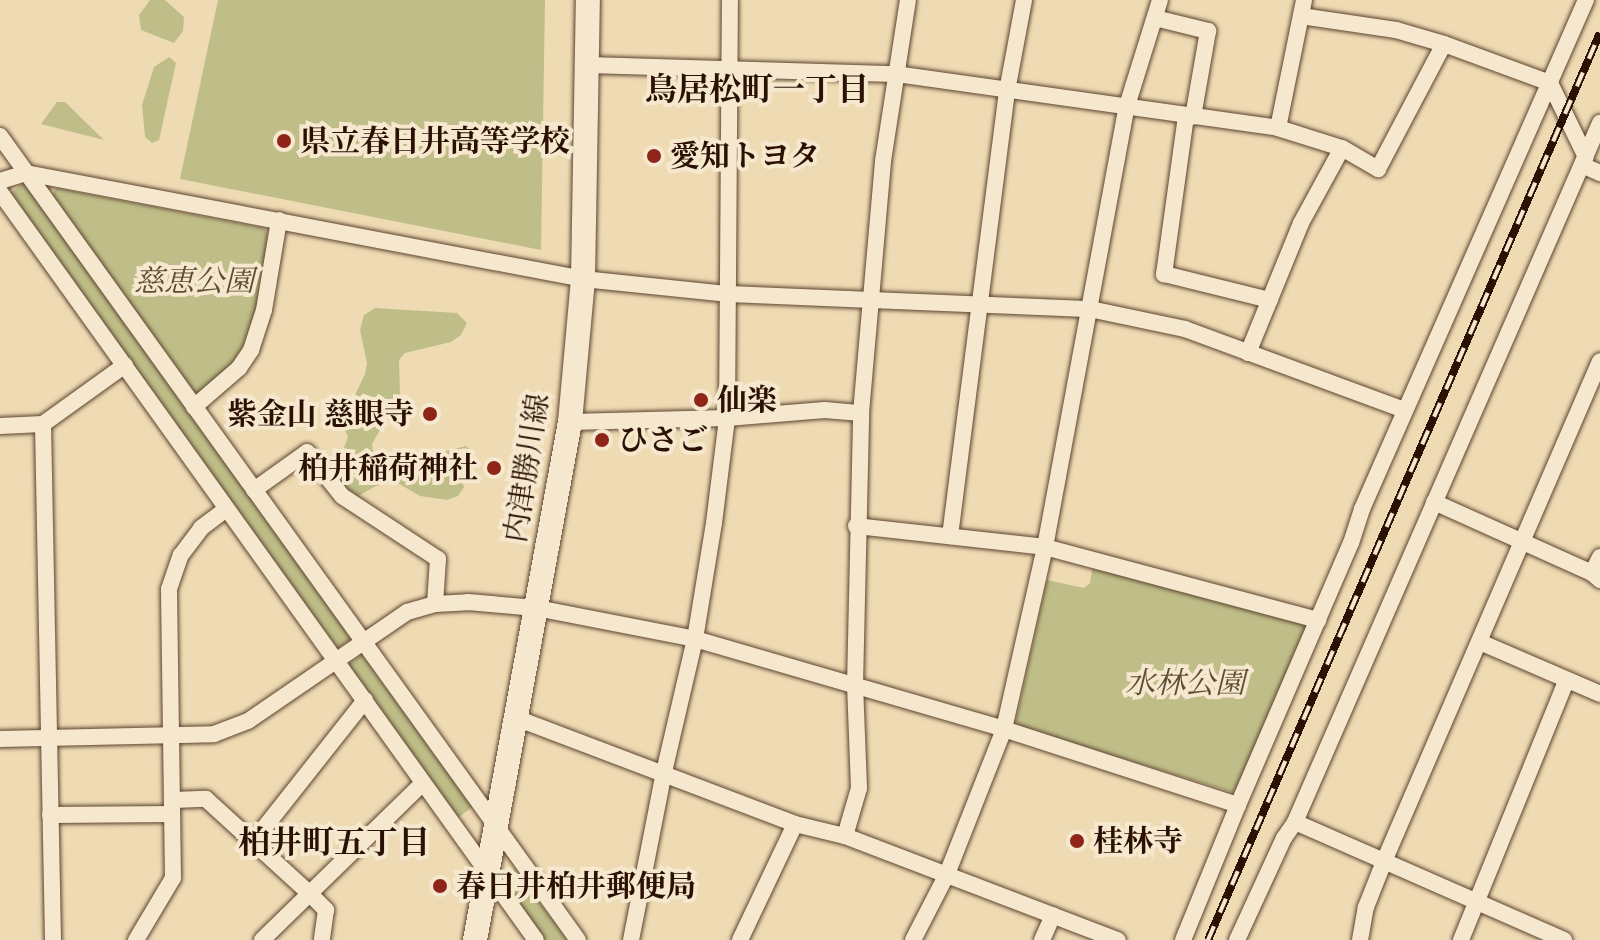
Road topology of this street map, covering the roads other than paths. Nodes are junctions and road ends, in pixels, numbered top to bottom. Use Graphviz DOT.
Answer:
graph roads {
  1 [pos="588,0"];
  2 [pos="730,0"];
  3 [pos="908,0"];
  4 [pos="1024,0"];
  5 [pos="1160,0"];
  6 [pos="1586,0"];
  7 [pos="1303,8"];
  8 [pos="1155,18"];
  9 [pos="1444,44"];
  10 [pos="588,65"];
  11 [pos="730,70"];
  12 [pos="896,74"];
  13 [pos="1550,83"];
  14 [pos="1007,91"];
  15 [pos="1126,109"];
  16 [pos="1190,117"];
  17 [pos="1600,123"];
  18 [pos="1278,128"];
  19 [pos="0,136"];
  20 [pos="1342,148"];
  21 [pos="1584,161"];
  22 [pos="26,173"];
  23 [pos="1600,173"];
  24 [pos="0,181"];
  25 [pos="0,192"];
  26 [pos="279,220"];
  27 [pos="583,279"];
  28 [pos="729,294"];
  29 [pos="872,300"];
  30 [pos="1270,300"];
  31 [pos="981,304"];
  32 [pos="1090,309"];
  33 [pos="1248,353"];
  34 [pos="1600,361"];
  35 [pos="125,365"];
  36 [pos="194,407"];
  37 [pos="1404,410"];
  38 [pos="861,413"];
  39 [pos="727,418"];
  40 [pos="570,422"];
  41 [pos="43,424"];
  42 [pos="0,426"];
  43 [pos="254,490"];
  44 [pos="1434,502"];
  45 [pos="226,509"];
  46 [pos="856,526"];
  47 [pos="950,536"];
  48 [pos="1523,541"];
  49 [pos="1045,547"];
  50 [pos="1600,557"];
  51 [pos="1596,577"];
  52 [pos="435,604"];
  53 [pos="536,608"];
  54 [pos="1318,620"];
  55 [pos="695,639"];
  56 [pos="364,642"];
  57 [pos="1480,642"];
  58 [pos="342,656"];
  59 [pos="1566,681"];
  60 [pos="855,686"];
  61 [pos="1600,694"];
  62 [pos="365,700"];
  63 [pos="516,718"];
  64 [pos="1004,729"];
  65 [pos="172,737"];
  66 [pos="48,738"];
  67 [pos="0,739"];
  68 [pos="664,772"];
  69 [pos="423,783"];
  70 [pos="1238,805"];
  71 [pos="172,807"];
  72 [pos="50,815"];
  73 [pos="1295,822"];
  74 [pos="495,824"];
  75 [pos="795,824"];
  76 [pos="845,836"];
  77 [pos="253,842"];
  78 [pos="1385,859"];
  79 [pos="487,871"];
  80 [pos="947,874"];
  81 [pos="310,894"];
  82 [pos="1476,902"];
  83 [pos="1053,915"];
  84 [pos="53,940"];
  85 [pos="136,940"];
  86 [pos="262,940"];
  87 [pos="322,940"];
  88 [pos="475,940"];
  89 [pos="536,940"];
  90 [pos="578,940"];
  91 [pos="631,940"];
  92 [pos="740,940"];
  93 [pos="913,940"];
  94 [pos="1042,940"];
  95 [pos="1118,940"];
  96 [pos="1183,940"];
  97 [pos="1237,940"];
  98 [pos="1360,940"];
  99 [pos="1461,940"];
  100 [pos="1564,940"];
  1 -- 10 [label="main road, 内津勝川線"];
  2 -- 11 [label="street"];
  3 -- 12 [label="street"];
  4 -- 14 [label="street"];
  5 -- 8 [label="street"];
  6 -- 13 [label="street"];
  7 -- 9 [label="street"];
  7 -- 18 [label="street"];
  8 -- 15 [label="street"];
  8 -- 16 [label="street"];
  9 -- 13 [label="street"];
  9 -- 20 [label="street"];
  10 -- 11 [label="street"];
  10 -- 27 [label="main road, 内津勝川線"];
  11 -- 12 [label="street"];
  11 -- 28 [label="street"];
  12 -- 14 [label="street"];
  12 -- 29 [label="street"];
  13 -- 21 [label="street"];
  13 -- 37 [label="street"];
  14 -- 15 [label="street"];
  14 -- 31 [label="street"];
  15 -- 16 [label="street"];
  15 -- 32 [label="street"];
  16 -- 18 [label="street"];
  16 -- 30 [label="street"];
  17 -- 21 [label="street"];
  18 -- 20 [label="street"];
  19 -- 22 [label="street"];
  20 -- 30 [label="street"];
  21 -- 23 [label="street"];
  21 -- 44 [label="street"];
  22 -- 24 [label="street"];
  22 -- 26 [label="street"];
  22 -- 36 [label="street"];
  25 -- 35 [label="street"];
  26 -- 27 [label="street"];
  26 -- 36 [label="street"];
  27 -- 28 [label="street"];
  27 -- 40 [label="main road, 内津勝川線"];
  28 -- 29 [label="street"];
  28 -- 39 [label="street"];
  29 -- 31 [label="street"];
  29 -- 38 [label="street"];
  30 -- 33 [label="street"];
  31 -- 32 [label="street"];
  31 -- 47 [label="street"];
  32 -- 33 [label="street"];
  32 -- 49 [label="street"];
  33 -- 37 [label="street"];
  34 -- 48 [label="street"];
  35 -- 41 [label="street"];
  35 -- 45 [label="street"];
  36 -- 43 [label="street"];
  37 -- 54 [label="street"];
  38 -- 39 [label="street"];
  38 -- 46 [label="street"];
  39 -- 40 [label="street"];
  39 -- 55 [label="street"];
  40 -- 53 [label="main road, 内津勝川線"];
  41 -- 42 [label="street"];
  41 -- 66 [label="street"];
  43 -- 52 [label="street"];
  43 -- 56 [label="street"];
  44 -- 48 [label="street"];
  44 -- 73 [label="street"];
  45 -- 58 [label="street"];
  45 -- 65 [label="street"];
  46 -- 47 [label="street"];
  46 -- 60 [label="street"];
  47 -- 49 [label="street"];
  48 -- 51 [label="street"];
  48 -- 57 [label="street"];
  49 -- 54 [label="street"];
  49 -- 64 [label="street"];
  50 -- 51 [label="street"];
  52 -- 53 [label="street"];
  52 -- 56 [label="street"];
  53 -- 55 [label="street"];
  53 -- 63 [label="main road, 内津勝川線"];
  54 -- 70 [label="street"];
  55 -- 60 [label="street"];
  55 -- 68 [label="street"];
  56 -- 58 [label="street"];
  56 -- 74 [label="street"];
  57 -- 59 [label="street"];
  57 -- 78 [label="street"];
  58 -- 62 [label="street"];
  58 -- 65 [label="street"];
  59 -- 61 [label="street"];
  59 -- 82 [label="street"];
  60 -- 64 [label="street"];
  60 -- 76 [label="street"];
  62 -- 69 [label="street"];
  62 -- 77 [label="street"];
  63 -- 68 [label="street"];
  63 -- 74 [label="main road, 内津勝川線"];
  64 -- 70 [label="street"];
  64 -- 80 [label="street"];
  65 -- 66 [label="street"];
  65 -- 71 [label="street"];
  66 -- 67 [label="street"];
  66 -- 72 [label="street"];
  68 -- 75 [label="street"];
  68 -- 91 [label="street"];
  69 -- 79 [label="street"];
  69 -- 81 [label="street"];
  70 -- 96 [label="street"];
  71 -- 72 [label="street"];
  71 -- 77 [label="street"];
  71 -- 85 [label="street"];
  72 -- 84 [label="street"];
  73 -- 78 [label="street"];
  73 -- 97 [label="street"];
  74 -- 79 [label="main road, 内津勝川線"];
  74 -- 90 [label="street"];
  75 -- 76 [label="street"];
  75 -- 92 [label="street"];
  76 -- 80 [label="street"];
  77 -- 81 [label="street"];
  78 -- 82 [label="street"];
  78 -- 98 [label="street"];
  79 -- 88 [label="main road, 内津勝川線"];
  79 -- 89 [label="street"];
  80 -- 83 [label="street"];
  80 -- 93 [label="street"];
  81 -- 86 [label="street"];
  81 -- 87 [label="street"];
  82 -- 99 [label="street"];
  82 -- 100 [label="street"];
  83 -- 94 [label="street"];
  83 -- 95 [label="street"];
}
